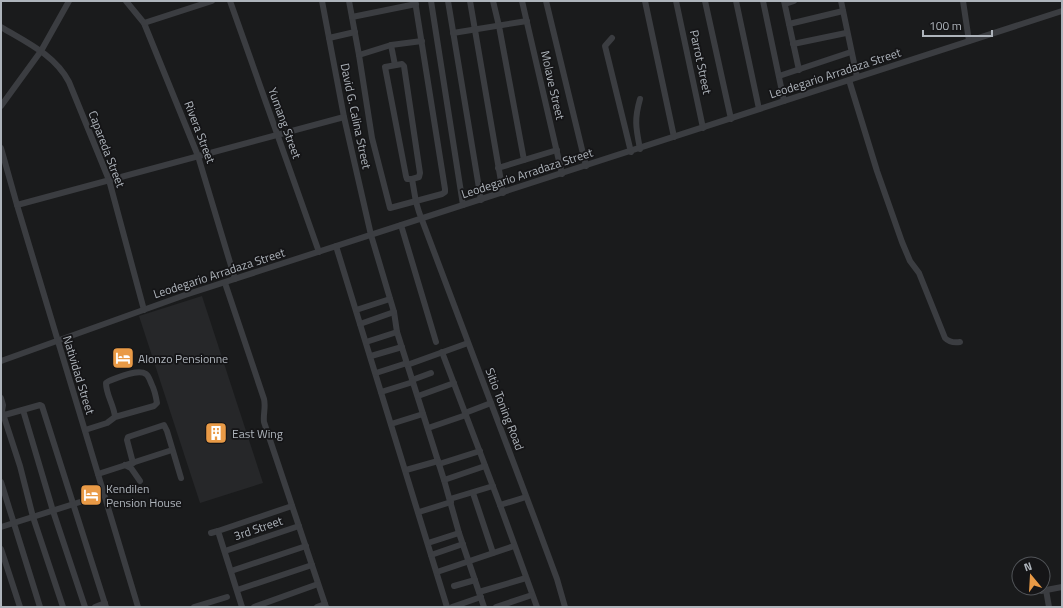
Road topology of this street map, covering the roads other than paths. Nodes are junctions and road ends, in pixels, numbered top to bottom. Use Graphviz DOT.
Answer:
graph roads {
  1 [pos="69,1"];
  2 [pos="126,1"];
  3 [pos="212,1"];
  4 [pos="230,1"];
  5 [pos="322,1"];
  6 [pos="349,1"];
  7 [pos="431,1"];
  8 [pos="448,1"];
  9 [pos="470,1"];
  10 [pos="493,1"];
  11 [pos="522,1"];
  12 [pos="645,1"];
  13 [pos="676,1"];
  14 [pos="705,1"];
  15 [pos="736,1"];
  16 [pos="763,1"];
  17 [pos="794,1"];
  18 [pos="841,1"];
  19 [pos="963,1"];
  20 [pos="416,2"];
  21 [pos="549,2"];
  22 [pos="784,2"];
  23 [pos="843,11"];
  24 [pos="1062,11"];
  25 [pos="352,17"];
  26 [pos="527,21"];
  27 [pos="144,23"];
  28 [pos="789,24"];
  29 [pos="499,26"];
  30 [pos="1,27"];
  31 [pos="475,30"];
  32 [pos="846,32"];
  33 [pos="453,33"];
  34 [pos="355,34"];
  35 [pos="612,38"];
  36 [pos="329,39"];
  37 [pos="422,41"];
  38 [pos="969,41"];
  39 [pos="793,44"];
  40 [pos="391,46"];
  41 [pos="41,51"];
  42 [pos="851,52"];
  43 [pos="359,55"];
  44 [pos="395,65"];
  45 [pos="799,70"];
  46 [pos="779,76"];
  47 [pos="857,77"];
  48 [pos="849,80"];
  49 [pos="640,99"];
  50 [pos="784,101"];
  51 [pos="1,106"];
  52 [pos="760,109"];
  53 [pos="344,117"];
  54 [pos="731,119"];
  55 [pos="703,128"];
  56 [pos="278,135"];
  57 [pos="674,137"];
  58 [pos="1,148"];
  59 [pos="640,149"];
  60 [pos="557,150"];
  61 [pos="631,152"];
  62 [pos="198,156"];
  63 [pos="524,160"];
  64 [pos="586,166"];
  65 [pos="498,168"];
  66 [pos="562,174"];
  67 [pos="412,179"];
  68 [pos="108,180"];
  69 [pos="503,193"];
  70 [pos="481,200"];
  71 [pos="416,202"];
  72 [pos="16,205"];
  73 [pos="463,205"];
  74 [pos="422,218"];
  75 [pos="401,225"];
  76 [pos="371,235"];
  77 [pos="336,246"];
  78 [pos="319,252"];
  79 [pos="235,279"];
  80 [pos="225,282"];
  81 [pos="390,299"];
  82 [pos="144,310"];
  83 [pos="356,310"];
  84 [pos="394,312"];
  85 [pos="360,324"];
  86 [pos="397,332"];
  87 [pos="58,342"];
  88 [pos="366,342"];
  89 [pos="436,342"];
  90 [pos="960,342"];
  91 [pos="468,343"];
  92 [pos="402,347"];
  93 [pos="442,352"];
  94 [pos="371,356"];
  95 [pos="1,361"];
  96 [pos="407,364"];
  97 [pos="376,373"];
  98 [pos="431,373"];
  99 [pos="413,381"];
  100 [pos="454,383"];
  101 [pos="382,392"];
  102 [pos="418,396"];
  103 [pos="1,398"];
  104 [pos="491,403"];
  105 [pos="23,410"];
  106 [pos="2,413"];
  107 [pos="423,414"];
  108 [pos="465,414"];
  109 [pos="115,417"];
  110 [pos="391,424"];
  111 [pos="428,428"];
  112 [pos="85,430"];
  113 [pos="172,450"];
  114 [pos="480,451"];
  115 [pos="439,462"];
  116 [pos="133,463"];
  117 [pos="125,465"];
  118 [pos="485,466"];
  119 [pos="406,470"];
  120 [pos="98,474"];
  121 [pos="181,478"];
  122 [pos="444,480"];
  123 [pos="140,481"];
  124 [pos="1,482"];
  125 [pos="493,486"];
  126 [pos="473,493"];
  127 [pos="526,497"];
  128 [pos="450,501"];
  129 [pos="80,502"];
  130 [pos="73,504"];
  131 [pos="500,505"];
  132 [pos="292,506"];
  133 [pos="53,510"];
  134 [pos="419,512"];
  135 [pos="33,517"];
  136 [pos="13,522"];
  137 [pos="299,526"];
  138 [pos="1,527"];
  139 [pos="218,531"];
  140 [pos="211,533"];
  141 [pos="459,533"];
  142 [pos="428,543"];
  143 [pos="463,544"];
  144 [pos="306,546"];
  145 [pos="514,546"];
  146 [pos="1,549"];
  147 [pos="225,551"];
  148 [pos="493,553"];
  149 [pos="432,555"];
  150 [pos="469,562"];
  151 [pos="312,565"];
  152 [pos="231,571"];
  153 [pos="437,572"];
  154 [pos="526,578"];
  155 [pos="475,580"];
  156 [pos="318,584"];
  157 [pos="454,586"];
  158 [pos="1062,586"];
  159 [pos="238,590"];
  160 [pos="480,595"];
  161 [pos="532,595"];
  162 [pos="227,598"];
  163 [pos="105,605"];
  164 [pos="464,605"];
  165 [pos="325,606"];
  166 [pos="20,607"];
  167 [pos="40,607"];
  168 [pos="63,607"];
  169 [pos="85,607"];
  170 [pos="95,607"];
  171 [pos="138,607"];
  172 [pos="194,607"];
  173 [pos="242,607"];
  174 [pos="254,607"];
  175 [pos="317,607"];
  176 [pos="447,607"];
  177 [pos="452,607"];
  178 [pos="484,607"];
  179 [pos="496,607"];
  180 [pos="537,607"];
  181 [pos="565,607"];
  182 [pos="1049,607"];
  1 -- 41 [label="street"];
  2 -- 27 [label="street, Rivera Street"];
  3 -- 27 [label="street"];
  4 -- 56 [label="street, Yumang Street"];
  5 -- 36 [label="street, David G. Calina Street"];
  6 -- 25 [label="street"];
  7 -- 73 [label="street"];
  8 -- 33 [label="street"];
  9 -- 31 [label="street"];
  10 -- 29 [label="street"];
  11 -- 26 [label="street, Molave Street"];
  12 -- 57 [label="street"];
  13 -- 55 [label="street, Parrot Street"];
  14 -- 54 [label="street"];
  15 -- 52 [label="street"];
  16 -- 46 [label="street"];
  17 -- 22 [label="street"];
  18 -- 23 [label="street"];
  19 -- 38 [label="street"];
  20 -- 25 [label="street"];
  20 -- 37 [label="street"];
  21 -- 64 [label="street"];
  22 -- 28 [label="street"];
  23 -- 28 [label="street"];
  23 -- 32 [label="street"];
  24 -- 38 [label="street, Leodegario Arradaza Street"];
  25 -- 34 [label="street"];
  26 -- 29 [label="street"];
  26 -- 60 [label="street, Molave Street"];
  27 -- 62 [label="street, Rivera Street"];
  28 -- 39 [label="street"];
  29 -- 31 [label="street"];
  29 -- 63 [label="street"];
  30 -- 41 [label="street, Capareda Street"];
  31 -- 33 [label="street"];
  31 -- 65 [label="street"];
  32 -- 39 [label="street"];
  32 -- 42 [label="street"];
  33 -- 70 [label="street"];
  34 -- 36 [label="street"];
  34 -- 43 [label="street"];
  35 -- 61 [label="street"];
  36 -- 53 [label="street, David G. Calina Street"];
  37 -- 40 [label="street"];
  37 -- 71 [label="street"];
  38 -- 47 [label="street, Leodegario Arradaza Street"];
  39 -- 45 [label="street"];
  40 -- 43 [label="street"];
  40 -- 44 [label="street"];
  41 -- 51 [label="street"];
  41 -- 68 [label="street, Capareda Street"];
  42 -- 45 [label="street"];
  42 -- 47 [label="street"];
  43 -- 71 [label="street"];
  44 -- 67 [label="street"];
  44 -- 67 [label="street"];
  45 -- 46 [label="street"];
  46 -- 50 [label="street"];
  47 -- 48 [label="street, Leodegario Arradaza Street"];
  48 -- 50 [label="street, Leodegario Arradaza Street"];
  48 -- 90 [label="street"];
  49 -- 59 [label="street"];
  50 -- 52 [label="street, Leodegario Arradaza Street"];
  52 -- 54 [label="street, Leodegario Arradaza Street"];
  53 -- 56 [label="street"];
  53 -- 76 [label="street, David G. Calina Street"];
  54 -- 55 [label="street, Leodegario Arradaza Street"];
  55 -- 57 [label="street, Leodegario Arradaza Street"];
  56 -- 62 [label="street"];
  56 -- 78 [label="street, Yumang Street"];
  57 -- 59 [label="street, Leodegario Arradaza Street"];
  58 -- 72 [label="street, Natividad Street"];
  59 -- 61 [label="street, Leodegario Arradaza Street"];
  60 -- 63 [label="street"];
  60 -- 66 [label="street, Molave Street"];
  61 -- 64 [label="street, Leodegario Arradaza Street"];
  62 -- 68 [label="street"];
  62 -- 79 [label="street, Rivera Street"];
  63 -- 65 [label="street"];
  64 -- 66 [label="street, Leodegario Arradaza Street"];
  65 -- 69 [label="street"];
  66 -- 69 [label="street, Leodegario Arradaza Street"];
  67 -- 71 [label="street, Sitio Toning Road"];
  68 -- 72 [label="street"];
  68 -- 82 [label="street, Capareda Street"];
  69 -- 70 [label="street, Leodegario Arradaza Street"];
  70 -- 73 [label="street, Leodegario Arradaza Street"];
  71 -- 74 [label="street, Sitio Toning Road"];
  72 -- 87 [label="street, Natividad Street"];
  73 -- 74 [label="street, Leodegario Arradaza Street"];
  74 -- 75 [label="street, Leodegario Arradaza Street"];
  74 -- 91 [label="street, Sitio Toning Road"];
  75 -- 76 [label="street, Leodegario Arradaza Street"];
  75 -- 89 [label="street"];
  76 -- 77 [label="street, Leodegario Arradaza Street"];
  76 -- 81 [label="street, David G. Calina Street"];
  77 -- 78 [label="street, Leodegario Arradaza Street"];
  77 -- 83 [label="street"];
  78 -- 79 [label="street, Leodegario Arradaza Street"];
  79 -- 80 [label="street, Leodegario Arradaza Street"];
  80 -- 82 [label="street, Leodegario Arradaza Street"];
  80 -- 132 [label="street"];
  81 -- 83 [label="street"];
  81 -- 84 [label="street, David G. Calina Street"];
  82 -- 87 [label="street, Leodegario Arradaza Street"];
  83 -- 85 [label="street"];
  84 -- 85 [label="street"];
  84 -- 86 [label="street, David G. Calina Street"];
  85 -- 88 [label="street"];
  86 -- 88 [label="street"];
  86 -- 92 [label="street, David G. Calina Street"];
  87 -- 95 [label="street, Leodegario Arradaza Street"];
  87 -- 112 [label="street, Natividad Street"];
  88 -- 94 [label="street"];
  91 -- 93 [label="street"];
  91 -- 104 [label="street, Sitio Toning Road"];
  92 -- 94 [label="street"];
  92 -- 96 [label="street, David G. Calina Street"];
  93 -- 96 [label="street"];
  93 -- 100 [label="street"];
  94 -- 97 [label="street"];
  96 -- 97 [label="street"];
  96 -- 99 [label="street, David G. Calina Street"];
  97 -- 101 [label="street"];
  98 -- 99 [label="street"];
  99 -- 101 [label="street"];
  99 -- 102 [label="street, David G. Calina Street"];
  100 -- 102 [label="street"];
  100 -- 108 [label="street"];
  101 -- 110 [label="street"];
  102 -- 107 [label="street, David G. Calina Street"];
  103 -- 106 [label="street"];
  104 -- 108 [label="street"];
  104 -- 127 [label="street, Sitio Toning Road"];
  105 -- 106 [label="street"];
  105 -- 130 [label="street"];
  105 -- 133 [label="street"];
  106 -- 135 [label="street"];
  107 -- 110 [label="street"];
  107 -- 111 [label="street, David G. Calina Street"];
  108 -- 111 [label="street"];
  108 -- 114 [label="street"];
  109 -- 109 [label="street"];
  109 -- 112 [label="street"];
  110 -- 119 [label="street"];
  111 -- 115 [label="street, David G. Calina Street"];
  112 -- 120 [label="street, Natividad Street"];
  113 -- 116 [label="street"];
  113 -- 116 [label="street"];
  113 -- 121 [label="street"];
  114 -- 115 [label="street"];
  114 -- 118 [label="street"];
  115 -- 119 [label="street"];
  115 -- 122 [label="street, David G. Calina Street"];
  116 -- 117 [label="street"];
  117 -- 120 [label="street"];
  117 -- 123 [label="street"];
  118 -- 122 [label="street"];
  118 -- 125 [label="street"];
  119 -- 134 [label="street"];
  120 -- 171 [label="street, Natividad Street"];
  122 -- 128 [label="street, David G. Calina Street"];
  124 -- 136 [label="street"];
  125 -- 126 [label="street"];
  125 -- 131 [label="street"];
  126 -- 128 [label="street"];
  126 -- 148 [label="street"];
  127 -- 131 [label="street"];
  127 -- 181 [label="street, Sitio Toning Road"];
  128 -- 134 [label="street"];
  128 -- 141 [label="street, David G. Calina Street"];
  129 -- 130 [label="street"];
  130 -- 133 [label="street"];
  130 -- 163 [label="street"];
  131 -- 145 [label="street"];
  132 -- 137 [label="street"];
  132 -- 139 [label="street"];
  133 -- 135 [label="street"];
  133 -- 169 [label="street"];
  134 -- 142 [label="street"];
  135 -- 136 [label="street"];
  135 -- 168 [label="street"];
  136 -- 138 [label="street"];
  136 -- 167 [label="street"];
  137 -- 144 [label="street"];
  137 -- 147 [label="street, 3rd Street"];
  139 -- 140 [label="street"];
  139 -- 147 [label="street"];
  141 -- 142 [label="street"];
  141 -- 143 [label="street, David G. Calina Street"];
  142 -- 149 [label="street"];
  143 -- 149 [label="street"];
  143 -- 150 [label="street, David G. Calina Street"];
  144 -- 151 [label="street"];
  144 -- 152 [label="street"];
  145 -- 148 [label="street"];
  145 -- 154 [label="street"];
  146 -- 166 [label="street"];
  147 -- 152 [label="street"];
  148 -- 150 [label="street"];
  149 -- 153 [label="street"];
  150 -- 153 [label="street"];
  150 -- 155 [label="street, David G. Calina Street"];
  151 -- 156 [label="street"];
  151 -- 159 [label="street"];
  152 -- 159 [label="street"];
  153 -- 176 [label="street"];
  154 -- 160 [label="street"];
  154 -- 161 [label="street"];
  155 -- 157 [label="street"];
  155 -- 160 [label="street, David G. Calina Street"];
  156 -- 165 [label="street"];
  156 -- 174 [label="street"];
  158 -- 182 [label="street"];
  159 -- 173 [label="street"];
  160 -- 164 [label="street"];
  160 -- 178 [label="street, David G. Calina Street"];
  161 -- 179 [label="street"];
  161 -- 180 [label="street"];
  162 -- 172 [label="street"];
  163 -- 170 [label="street"];
  164 -- 177 [label="street"];
  165 -- 175 [label="street"];
}
